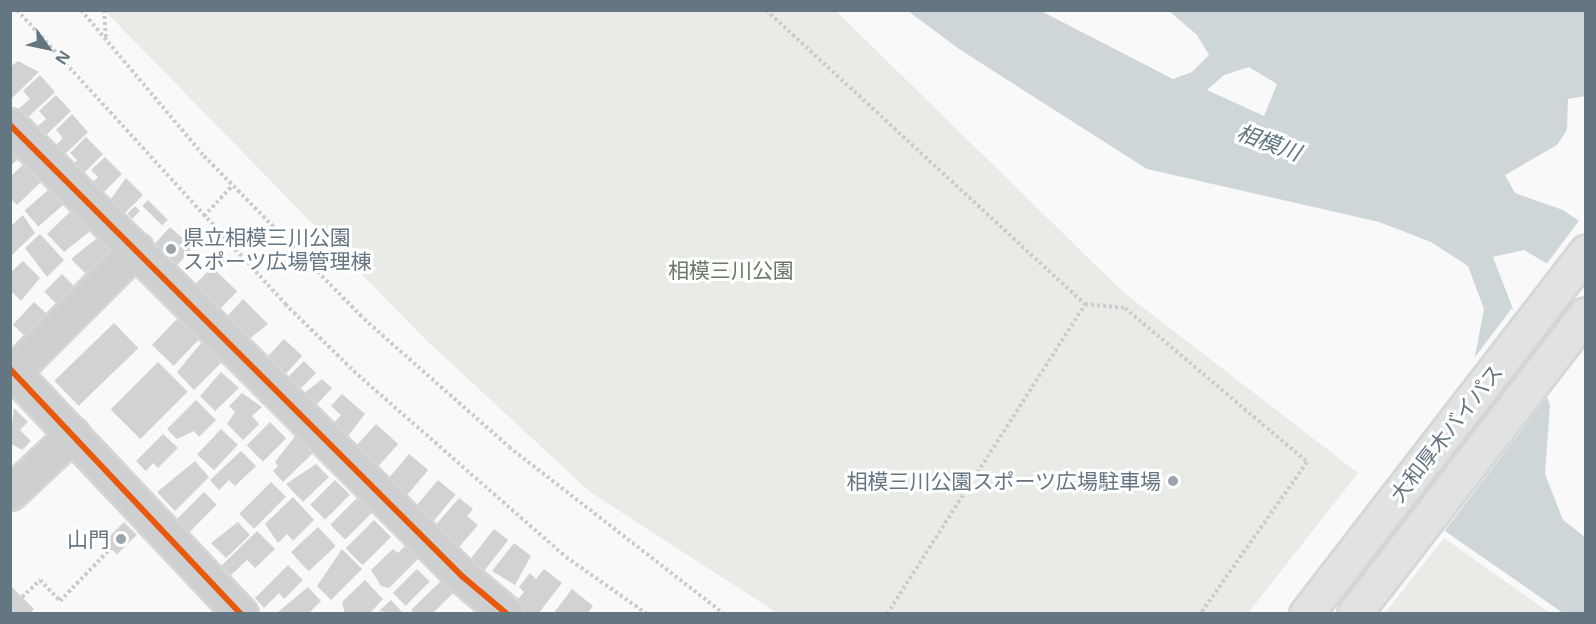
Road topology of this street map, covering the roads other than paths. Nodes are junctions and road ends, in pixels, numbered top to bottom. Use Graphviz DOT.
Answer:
graph roads {
  1 [pos="10,124"];
  2 [pos="136,249"];
  3 [pos="1586,252"];
  4 [pos="1586,314"];
  5 [pos="12,371"];
  6 [pos="73,434"];
  7 [pos="10,493"];
  8 [pos="224,607"];
  9 [pos="507,614"];
  10 [pos="1305,614"];
  11 [pos="1354,614"];
  1 -- 2 [label="street"];
  2 -- 5 [label="street"];
  2 -- 9 [label="street"];
  3 -- 10 [label="highway, 大和厚木バイパス"];
  4 -- 11 [label="highway, 大和厚木バイパス"];
  5 -- 6 [label="street"];
  6 -- 7 [label="street"];
  6 -- 8 [label="street"];
}
